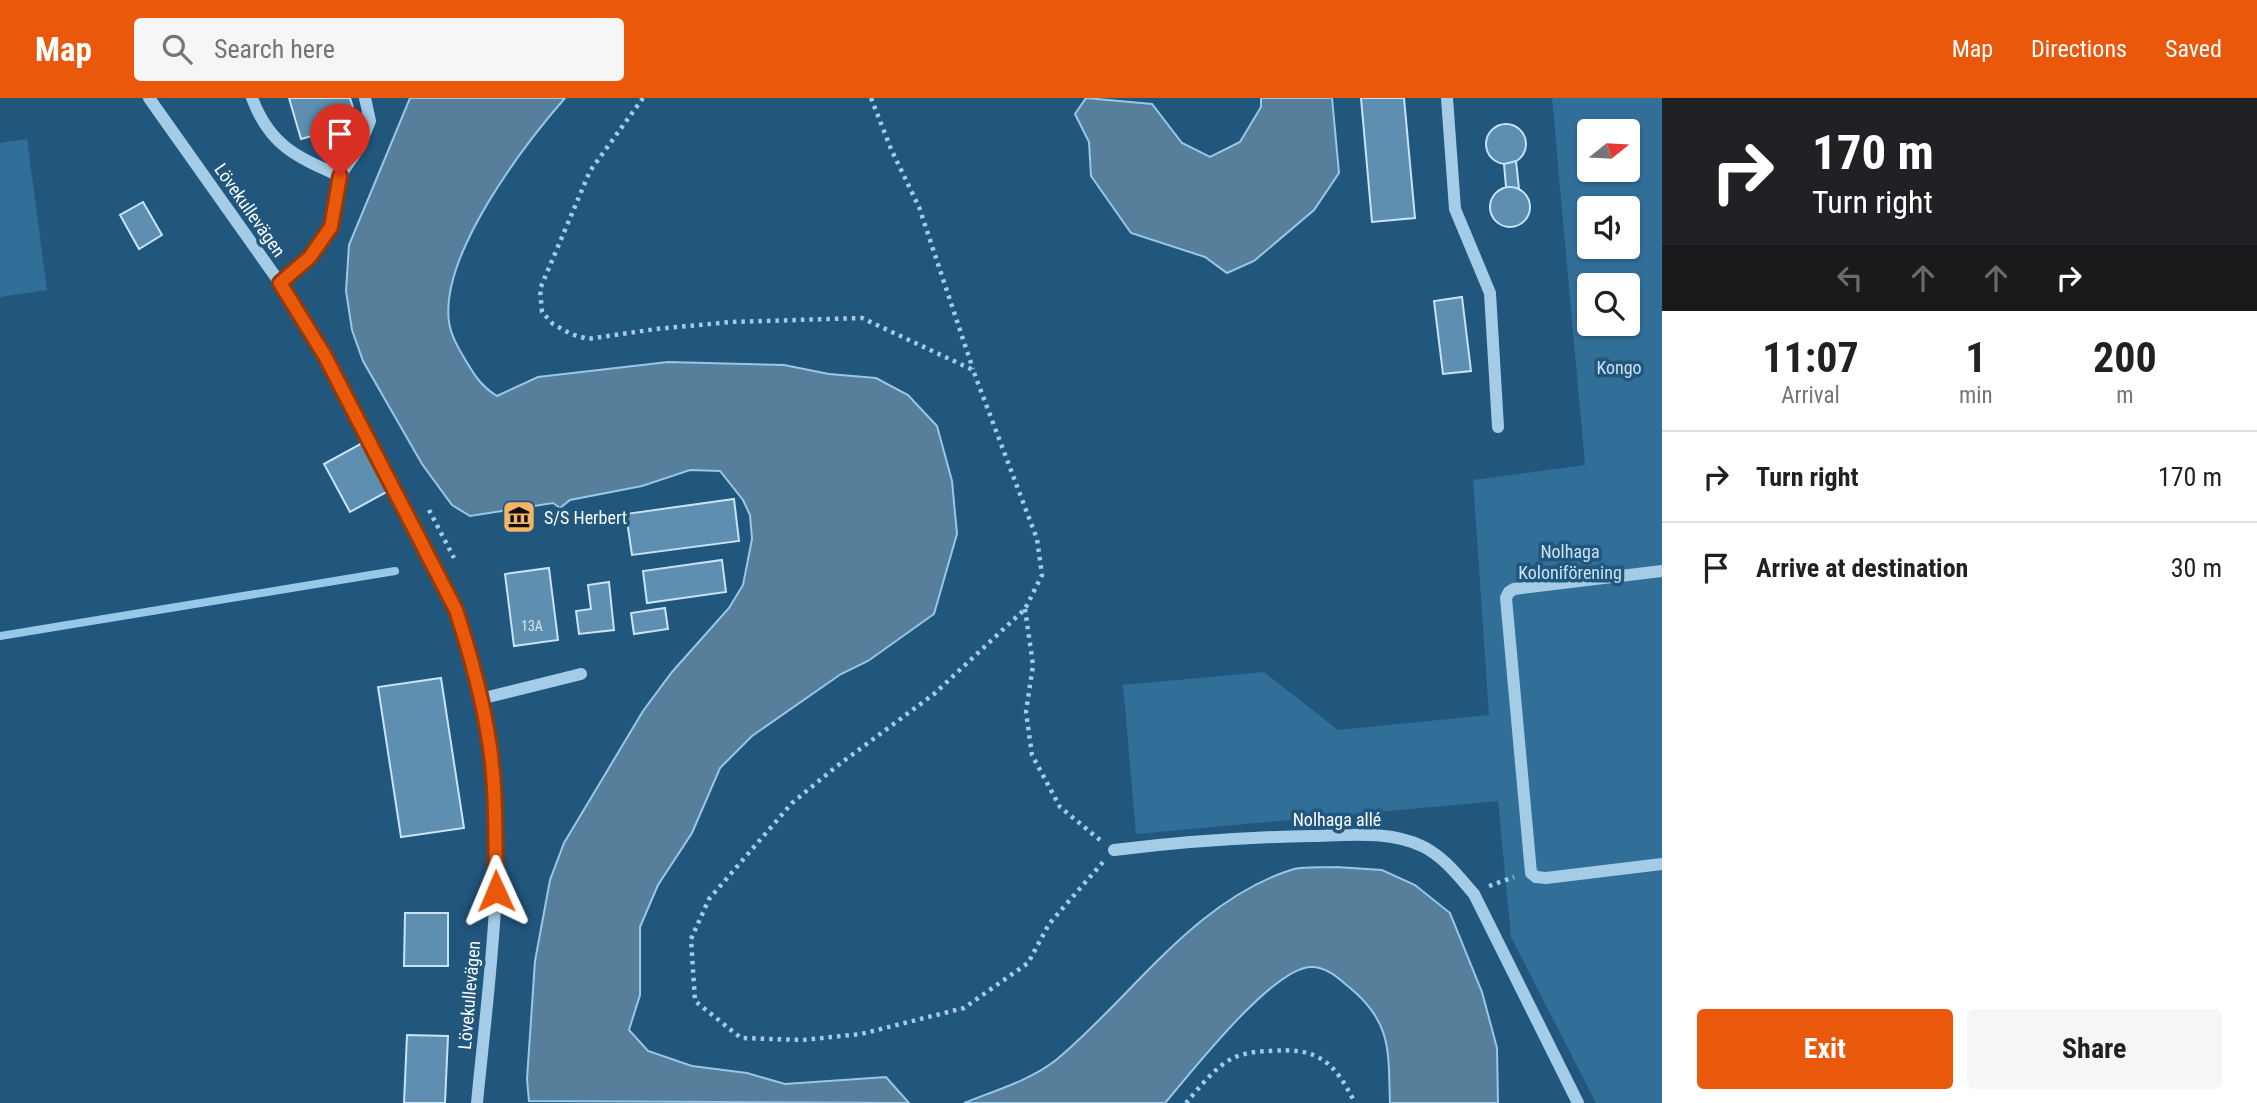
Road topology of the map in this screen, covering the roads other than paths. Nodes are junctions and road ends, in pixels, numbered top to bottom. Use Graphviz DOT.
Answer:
graph roads {
  1 [pos="149,98"];
  2 [pos="252,98"];
  3 [pos="365,98"];
  4 [pos="1447,98"];
  5 [pos="340,176"];
  6 [pos="280,283"];
  7 [pos="1498,427"];
  8 [pos="1662,571"];
  9 [pos="581,674"];
  10 [pos="480,699"];
  11 [pos="1114,850"];
  12 [pos="1662,864"];
  13 [pos="477,1103"];
  14 [pos="1578,1103"];
  1 -- 6 [label="street, Lövekullevägen"];
  2 -- 5 [label="street"];
  3 -- 5 [label="street"];
  4 -- 7 [label="street"];
  5 -- 6 [label="street"];
  6 -- 10 [label="street, Lövekullevägen"];
  8 -- 12 [label="street"];
  9 -- 10 [label="street"];
  10 -- 13 [label="street, Lövekullevägen"];
  11 -- 14 [label="street, Nolhaga allé"];
}
